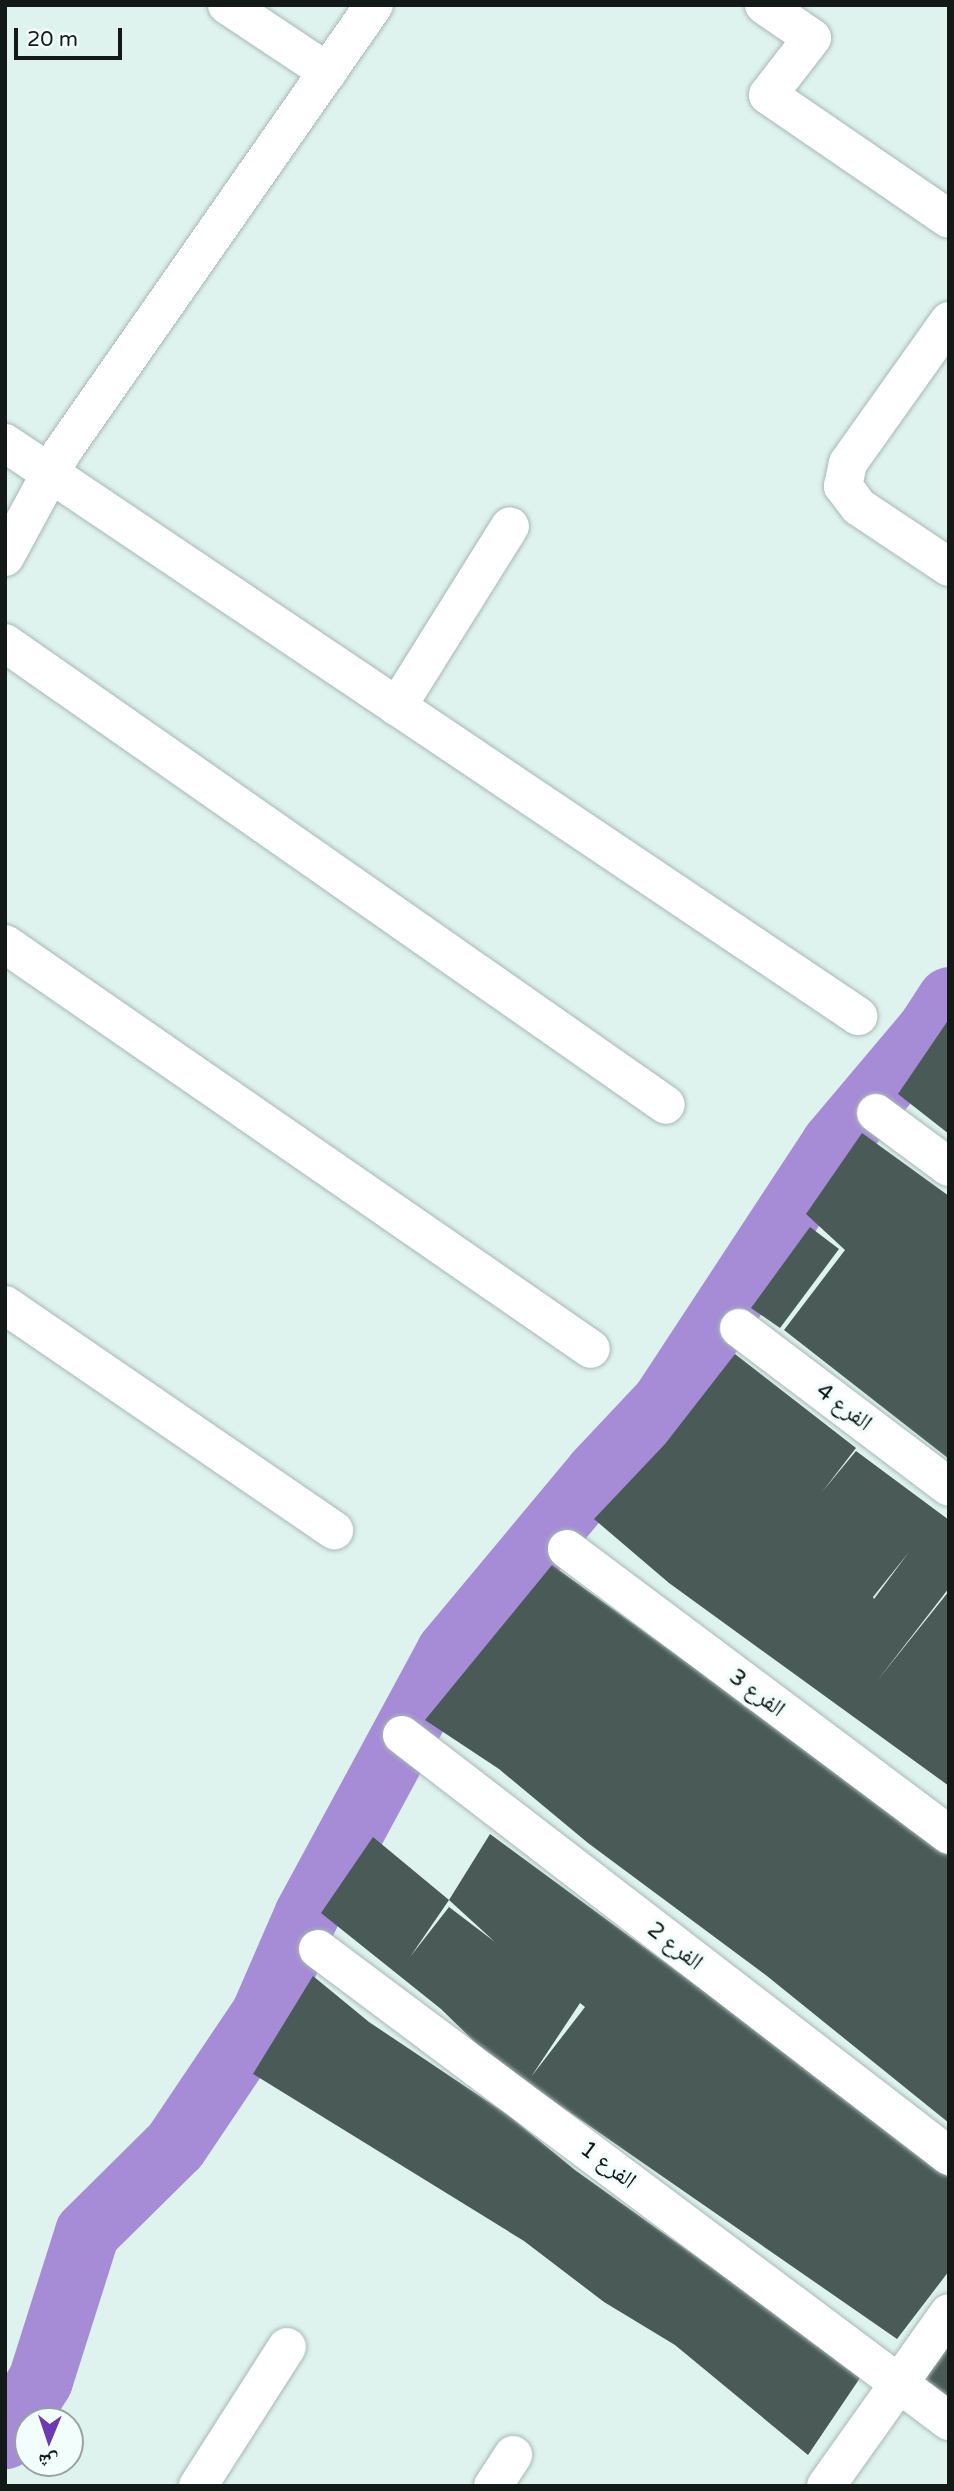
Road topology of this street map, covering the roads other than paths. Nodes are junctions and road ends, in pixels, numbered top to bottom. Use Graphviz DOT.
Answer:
graph roads {
  1 [pos="228,5"];
  2 [pos="374,5"];
  3 [pos="764,5"];
  4 [pos="328,72"];
  5 [pos="949,219"];
  6 [pos="949,321"];
  7 [pos="5,443"];
  8 [pos="50,475"];
  9 [pos="510,526"];
  10 [pos="5,557"];
  11 [pos="949,567"];
  12 [pos="5,643"];
  13 [pos="397,708"];
  14 [pos="5,944"];
  15 [pos="858,1016"];
  16 [pos="666,1105"];
  17 [pos="876,1113"];
  18 [pos="949,1167"];
  19 [pos="5,1305"];
  20 [pos="739,1328"];
  21 [pos="591,1349"];
  22 [pos="949,1487"];
  23 [pos="334,1530"];
  24 [pos="567,1549"];
  25 [pos="402,1735"];
  26 [pos="949,1835"];
  27 [pos="318,1949"];
  28 [pos="949,2156"];
  29 [pos="949,2313"];
  30 [pos="287,2347"];
  31 [pos="898,2381"];
  32 [pos="949,2421"];
  33 [pos="198,2486"];
  34 [pos="826,2486"];
  1 -- 4 [label="street"];
  2 -- 4 [label="street"];
  3 -- 5 [label="street"];
  4 -- 8 [label="street"];
  6 -- 11 [label="street"];
  7 -- 8 [label="street"];
  8 -- 10 [label="street"];
  8 -- 13 [label="street"];
  9 -- 13 [label="street"];
  12 -- 16 [label="street"];
  13 -- 15 [label="street"];
  14 -- 21 [label="street"];
  17 -- 18 [label="street"];
  19 -- 23 [label="street"];
  20 -- 22 [label="street, الفرع 4"];
  24 -- 26 [label="street, الفرع 3"];
  25 -- 28 [label="street, الفرع 2"];
  27 -- 31 [label="street, الفرع 1"];
  29 -- 31 [label="street"];
  30 -- 33 [label="street"];
  31 -- 32 [label="street, الفرع 1"];
  31 -- 34 [label="street"];
}
